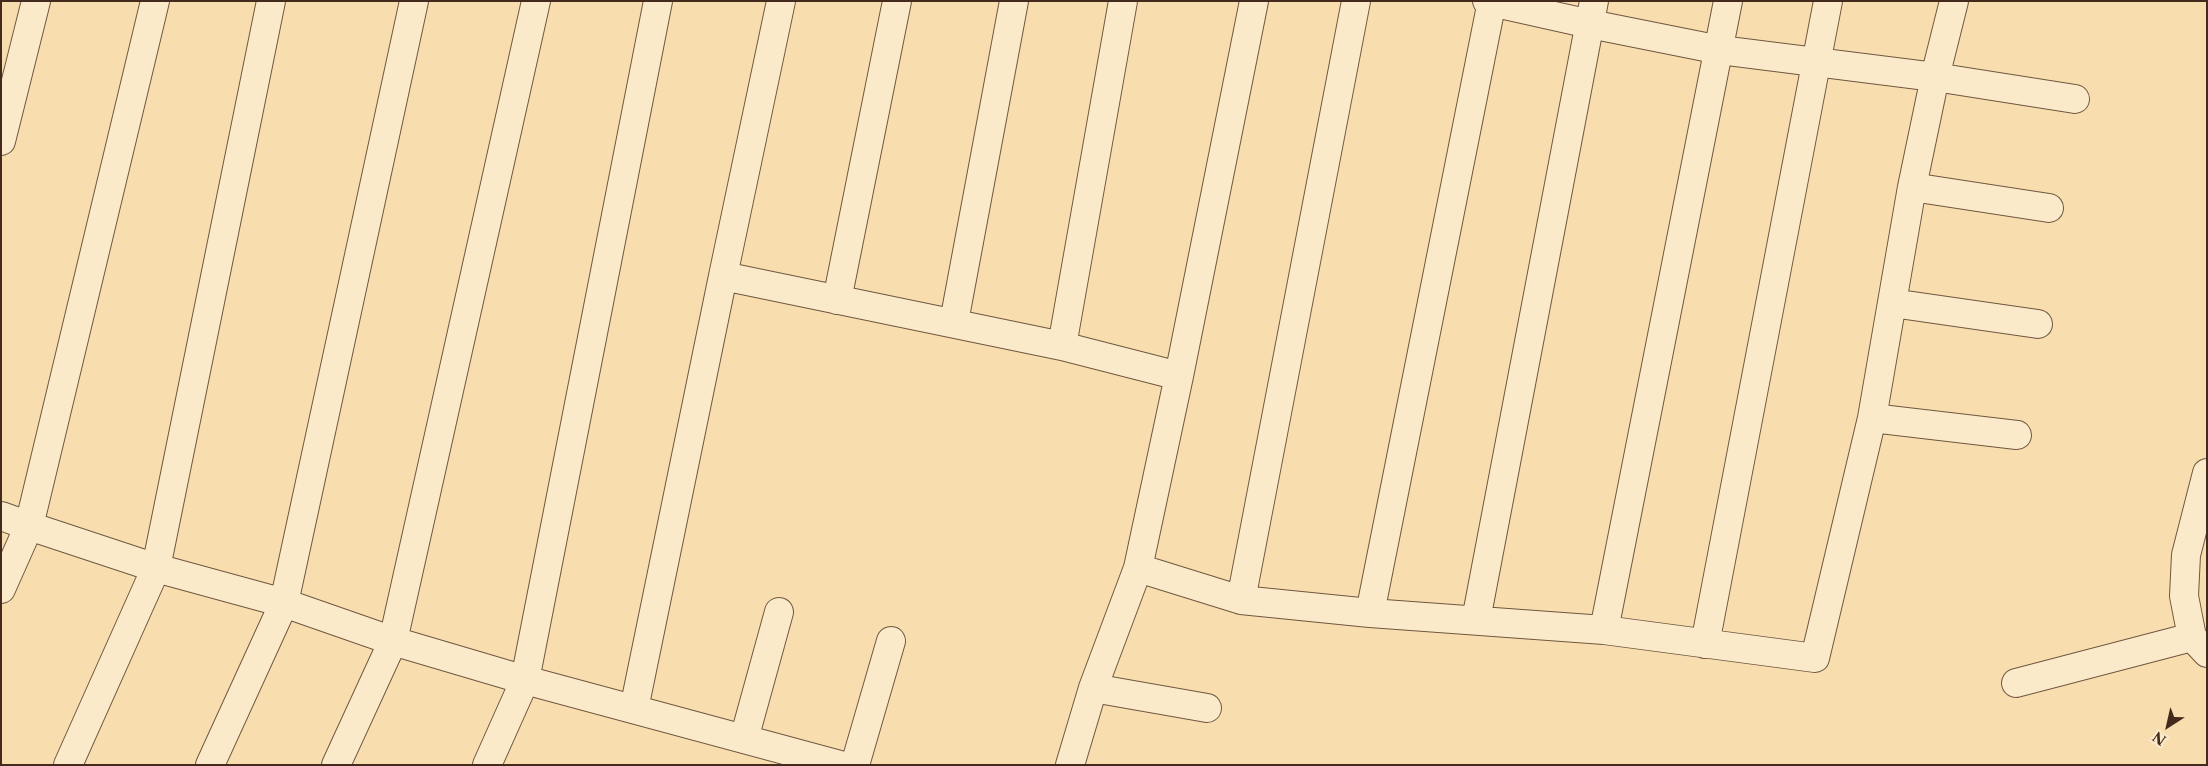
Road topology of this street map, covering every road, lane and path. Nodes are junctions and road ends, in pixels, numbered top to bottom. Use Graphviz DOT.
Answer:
graph roads {
  1 [pos="36,1"];
  2 [pos="155,1"];
  3 [pos="270,1"];
  4 [pos="414,1"];
  5 [pos="536,1"];
  6 [pos="658,1"];
  7 [pos="781,1"];
  8 [pos="897,1"];
  9 [pos="1014,1"];
  10 [pos="1123,1"];
  11 [pos="1254,1"];
  12 [pos="1356,1"];
  13 [pos="1728,1"];
  14 [pos="1828,1"];
  15 [pos="1954,1"];
  16 [pos="1490,2"];
  17 [pos="1592,13"];
  18 [pos="1720,50"];
  19 [pos="1815,63"];
  20 [pos="1935,77"];
  21 [pos="2075,99"];
  22 [pos="1,141"];
  23 [pos="1912,187"];
  24 [pos="2048,208"];
  25 [pos="723,276"];
  26 [pos="837,300"];
  27 [pos="1892,303"];
  28 [pos="954,322"];
  29 [pos="2038,324"];
  30 [pos="1062,346"];
  31 [pos="1179,376"];
  32 [pos="1872,418"];
  33 [pos="2017,435"];
  34 [pos="2207,473"];
  35 [pos="1,516"];
  36 [pos="30,526"];
  37 [pos="156,568"];
  38 [pos="1138,568"];
  39 [pos="1,589"];
  40 [pos="1241,600"];
  41 [pos="284,603"];
  42 [pos="779,612"];
  43 [pos="1370,613"];
  44 [pos="1476,620"];
  45 [pos="1604,630"];
  46 [pos="393,641"];
  47 [pos="892,641"];
  48 [pos="1705,644"];
  49 [pos="2199,645"];
  50 [pos="525,680"];
  51 [pos="2016,683"];
  52 [pos="1093,688"];
  53 [pos="1207,708"];
  54 [pos="634,709"];
  55 [pos="744,739"];
  56 [pos="68,765"];
  57 [pos="210,765"];
  58 [pos="336,765"];
  59 [pos="487,765"];
  60 [pos="840,765"];
  61 [pos="855,765"];
  62 [pos="1070,765"];
  1 -- 22 [label="street"];
  2 -- 36 [label="street"];
  3 -- 37 [label="street"];
  4 -- 41 [label="street"];
  5 -- 46 [label="street"];
  6 -- 50 [label="street"];
  7 -- 25 [label="street"];
  8 -- 26 [label="street"];
  9 -- 28 [label="street"];
  10 -- 30 [label="street"];
  11 -- 31 [label="street"];
  12 -- 40 [label="street"];
  13 -- 18 [label="street"];
  14 -- 19 [label="street"];
  15 -- 20 [label="street"];
  16 -- 17 [label="street"];
  16 -- 43 [label="street"];
  17 -- 18 [label="street"];
  17 -- 44 [label="street"];
  18 -- 19 [label="street"];
  18 -- 45 [label="street"];
  19 -- 20 [label="street"];
  19 -- 48 [label="street"];
  20 -- 21 [label="street"];
  20 -- 23 [label="street"];
  23 -- 24 [label="street"];
  23 -- 27 [label="street"];
  25 -- 26 [label="street"];
  25 -- 54 [label="street"];
  26 -- 28 [label="street"];
  27 -- 29 [label="street"];
  27 -- 32 [label="street"];
  28 -- 30 [label="street"];
  30 -- 31 [label="street"];
  31 -- 38 [label="street"];
  32 -- 33 [label="street"];
  32 -- 48 [label="street"];
  34 -- 49 [label="street"];
  35 -- 36 [label="street"];
  36 -- 37 [label="street"];
  36 -- 39 [label="street"];
  37 -- 41 [label="street"];
  37 -- 56 [label="street"];
  38 -- 40 [label="street"];
  38 -- 52 [label="street"];
  40 -- 43 [label="street"];
  41 -- 46 [label="street"];
  41 -- 57 [label="street"];
  42 -- 55 [label="street"];
  43 -- 44 [label="street"];
  44 -- 45 [label="street"];
  45 -- 48 [label="street"];
  46 -- 50 [label="street"];
  46 -- 58 [label="street"];
  47 -- 61 [label="street"];
  49 -- 51 [label="street"];
  50 -- 54 [label="street"];
  50 -- 59 [label="street"];
  52 -- 53 [label="street"];
  52 -- 62 [label="street"];
  54 -- 55 [label="street"];
  55 -- 60 [label="street"];
}
